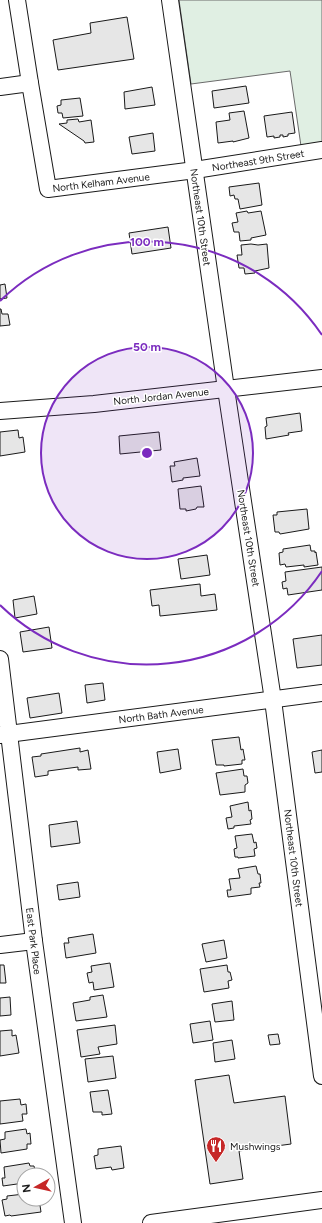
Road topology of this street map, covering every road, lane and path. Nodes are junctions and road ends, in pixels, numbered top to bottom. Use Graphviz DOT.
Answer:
graph roads {
  1 [pos="17,0"];
  2 [pos="170,0"];
  3 [pos="30,83"];
  4 [pos="0,87"];
  5 [pos="322,150"];
  6 [pos="195,170"];
  7 [pos="322,378"];
  8 [pos="226,389"];
  9 [pos="0,411"];
  10 [pos="0,659"];
  11 [pos="322,693"];
  12 [pos="274,700"];
  13 [pos="5,734"];
  14 [pos="34,940"];
  15 [pos="0,945"];
  16 [pos="322,1076"];
  17 [pos="322,1200"];
  18 [pos="73,1223"];
  19 [pos="151,1223"];
  1 -- 3 [label="street"];
  2 -- 6 [label="street, Northeast 10th Street"];
  3 -- 4 [label="street"];
  3 -- 6 [label="street, North Kelham Avenue"];
  5 -- 6 [label="street, Northeast 9th Street"];
  6 -- 8 [label="street, Northeast 10th Street"];
  7 -- 8 [label="street, North Jordan Avenue"];
  8 -- 9 [label="street, North Jordan Avenue"];
  8 -- 12 [label="street, Northeast 10th Street"];
  10 -- 13 [label="street, East Park Place"];
  11 -- 12 [label="street, North Bath Avenue"];
  12 -- 13 [label="street, North Bath Avenue"];
  12 -- 16 [label="street, Northeast 10th Street"];
  13 -- 14 [label="street, East Park Place"];
  14 -- 15 [label="street"];
  14 -- 18 [label="street, East Park Place"];
  17 -- 19 [label="street"];
}
